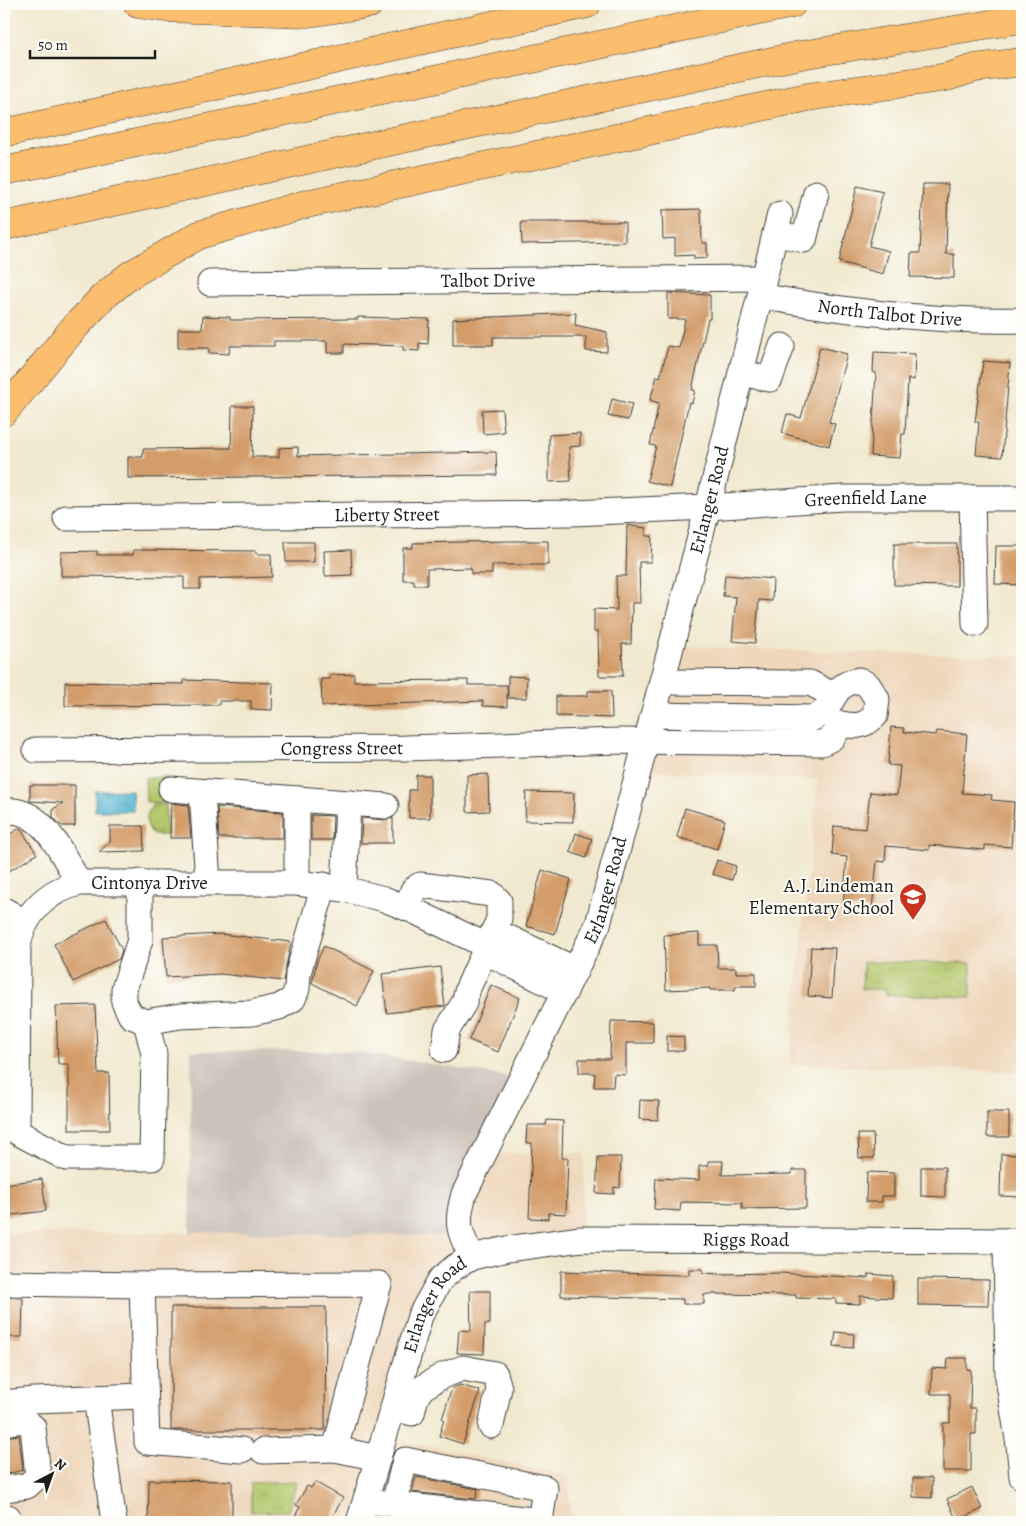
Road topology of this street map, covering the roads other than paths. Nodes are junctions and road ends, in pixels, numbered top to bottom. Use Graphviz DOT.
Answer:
graph roads {
  1 [pos="138,4"];
  2 [pos="369,4"];
  3 [pos="587,4"];
  4 [pos="792,4"];
  5 [pos="1022,19"];
  6 [pos="1022,62"];
  7 [pos="947,77"];
  8 [pos="1022,77"];
  9 [pos="4,133"];
  10 [pos="4,171"];
  11 [pos="816,194"];
  12 [pos="4,226"];
  13 [pos="210,283"];
  14 [pos="762,287"];
  15 [pos="1022,320"];
  16 [pos="782,346"];
  17 [pos="741,373"];
  18 [pos="4,412"];
  19 [pos="972,498"];
  20 [pos="1022,498"];
  21 [pos="708,507"];
  22 [pos="66,518"];
  23 [pos="975,624"];
  24 [pos="662,682"];
  25 [pos="833,694"];
  26 [pos="654,715"];
  27 [pos="647,741"];
  28 [pos="36,750"];
  29 [pos="171,789"];
  30 [pos="202,792"];
  31 [pos="298,799"];
  32 [pos="348,803"];
  33 [pos="386,806"];
  34 [pos="4,811"];
  35 [pos="140,882"];
  36 [pos="208,882"];
  37 [pos="297,883"];
  38 [pos="79,884"];
  39 [pos="334,887"];
  40 [pos="407,908"];
  41 [pos="4,910"];
  42 [pos="25,922"];
  43 [pos="487,946"];
  44 [pos="576,970"];
  45 [pos="565,992"];
  46 [pos="146,1022"];
  47 [pos="444,1050"];
  48 [pos="10,1058"];
  49 [pos="1014,1241"];
  50 [pos="472,1258"];
  51 [pos="4,1282"];
  52 [pos="142,1285"];
  53 [pos="145,1396"];
  54 [pos="96,1398"];
  55 [pos="4,1403"];
  56 [pos="393,1408"];
  57 [pos="4,1423"];
  58 [pos="491,1426"];
  59 [pos="335,1449"];
  60 [pos="378,1458"];
  61 [pos="1022,1477"];
  62 [pos="4,1489"];
  63 [pos="394,1504"];
  64 [pos="363,1512"];
  65 [pos="4,1518"];
  66 [pos="9,1522"];
  67 [pos="114,1522"];
  1 -- 2 [label="highway"];
  3 -- 9 [label="highway"];
  4 -- 10 [label="highway"];
  5 -- 12 [label="highway"];
  6 -- 7 [label="highway"];
  7 -- 8 [label="highway"];
  7 -- 18 [label="highway"];
  11 -- 14 [label="street, Erlanger Road"];
  13 -- 14 [label="street, Talbot Drive"];
  14 -- 15 [label="street, North Talbot Drive"];
  14 -- 17 [label="street, Erlanger Road"];
  16 -- 17 [label="street"];
  17 -- 21 [label="street, Erlanger Road"];
  19 -- 20 [label="street, Greenfield Lane"];
  19 -- 21 [label="street, Greenfield Lane"];
  19 -- 23 [label="street"];
  21 -- 22 [label="street, Liberty Street"];
  21 -- 24 [label="street, Erlanger Road"];
  24 -- 25 [label="street"];
  24 -- 26 [label="street, Erlanger Road"];
  25 -- 26 [label="street"];
  25 -- 27 [label="street, Congress Street"];
  26 -- 27 [label="street, Erlanger Road"];
  27 -- 28 [label="street, Congress Street"];
  27 -- 44 [label="street, Erlanger Road"];
  29 -- 30 [label="street"];
  30 -- 31 [label="street"];
  30 -- 36 [label="street"];
  31 -- 32 [label="street"];
  31 -- 37 [label="street"];
  32 -- 33 [label="street"];
  32 -- 39 [label="street"];
  34 -- 38 [label="street"];
  35 -- 36 [label="street, Cintonya Drive"];
  35 -- 38 [label="street, Cintonya Drive"];
  35 -- 46 [label="street"];
  36 -- 37 [label="street, Cintonya Drive"];
  37 -- 39 [label="street, Cintonya Drive"];
  38 -- 42 [label="street, Cintonya Drive"];
  39 -- 40 [label="street, Cintonya Drive"];
  39 -- 46 [label="street"];
  40 -- 43 [label="street, Cintonya Drive"];
  40 -- 43 [label="street"];
  41 -- 42 [label="street"];
  42 -- 48 [label="street, Cintonya Drive"];
  43 -- 44 [label="street"];
  43 -- 45 [label="street, Cintonya Drive"];
  43 -- 47 [label="street"];
  44 -- 45 [label="street, Erlanger Road"];
  45 -- 50 [label="street, Erlanger Road"];
  46 -- 48 [label="street, Cintonya Drive"];
  49 -- 50 [label="street, Riggs Road"];
  49 -- 61 [label="street"];
  50 -- 56 [label="street, Erlanger Road"];
  51 -- 52 [label="street"];
  52 -- 53 [label="street"];
  52 -- 59 [label="street"];
  53 -- 54 [label="street"];
  53 -- 59 [label="street"];
  54 -- 55 [label="street"];
  54 -- 67 [label="street"];
  56 -- 58 [label="street"];
  56 -- 60 [label="street, Erlanger Road"];
  57 -- 62 [label="street"];
  59 -- 60 [label="street"];
  60 -- 64 [label="street, Erlanger Road"];
  63 -- 63 [label="street"];
  63 -- 64 [label="street"];
  65 -- 66 [label="street"];
}
